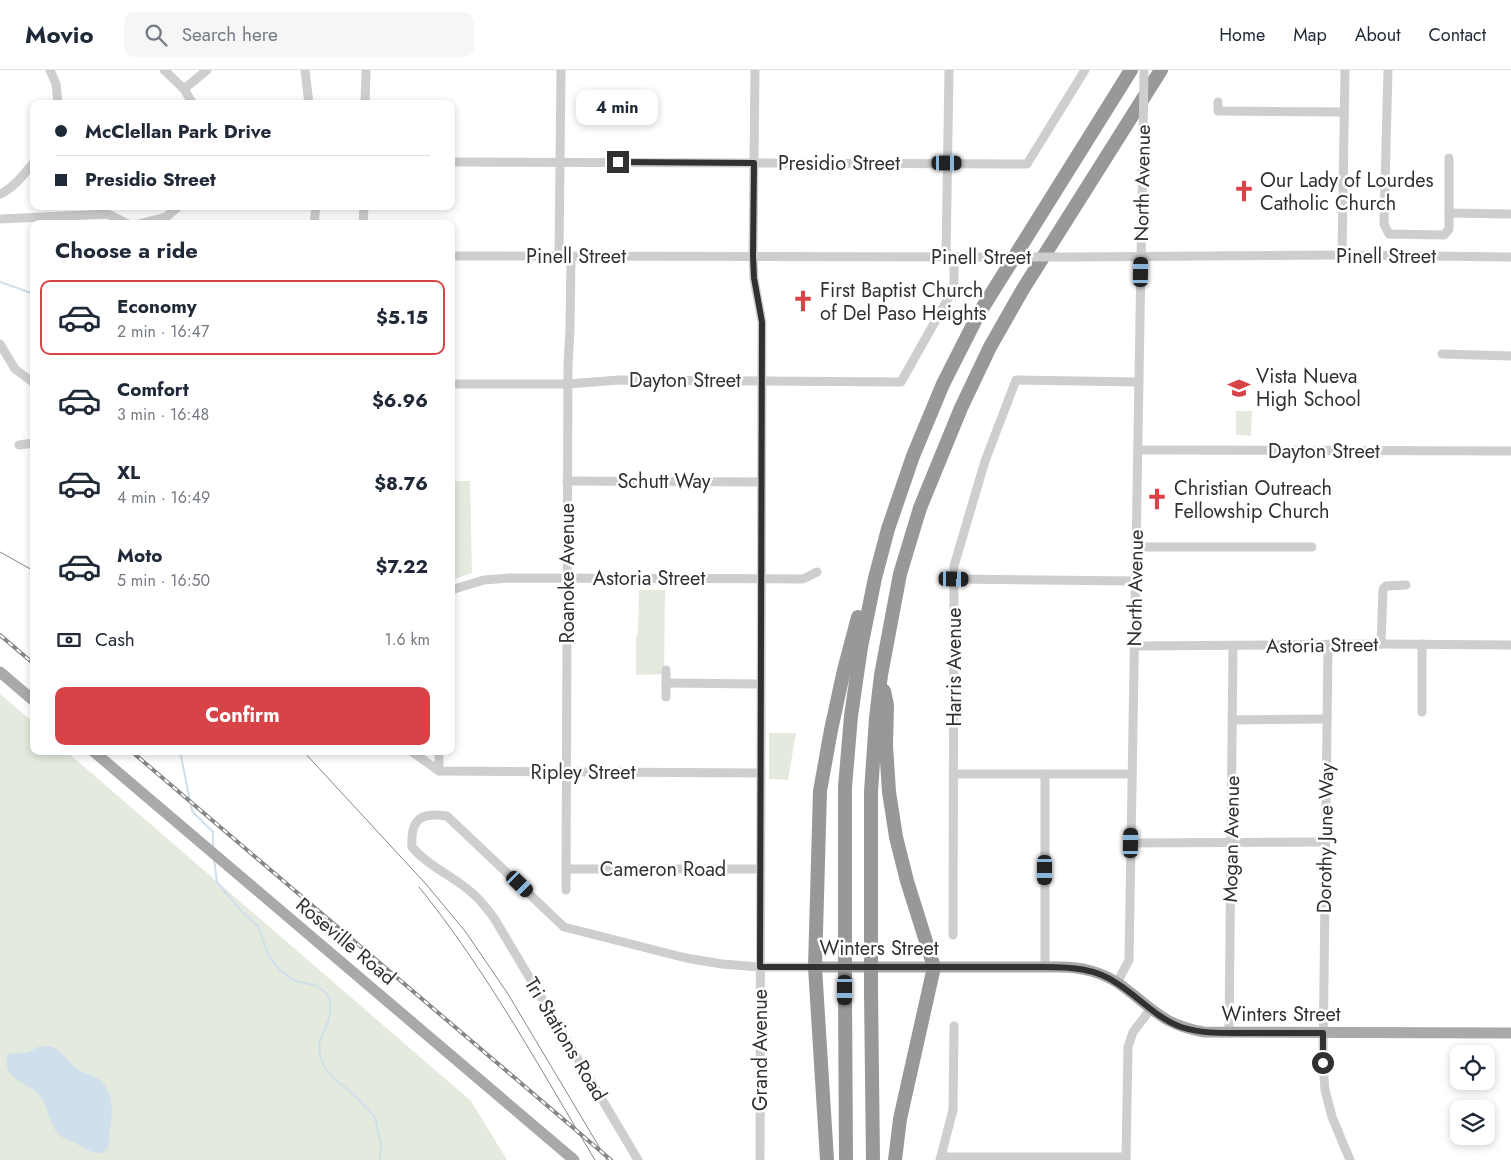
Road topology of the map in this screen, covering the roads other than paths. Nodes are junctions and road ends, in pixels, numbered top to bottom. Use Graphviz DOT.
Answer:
graph roads {
  1 [pos="50,70"];
  2 [pos="164,70"];
  3 [pos="207,70"];
  4 [pos="305,70"];
  5 [pos="366,70"];
  6 [pos="561,70"];
  7 [pos="755,70"];
  8 [pos="949,70"];
  9 [pos="1085,70"];
  10 [pos="1131,70"];
  11 [pos="1144,70"];
  12 [pos="1161,70"];
  13 [pos="1345,70"];
  14 [pos="1388,70"];
  15 [pos="184,89"];
  16 [pos="58,100"];
  17 [pos="191,100"];
  18 [pos="309,100"];
  19 [pos="365,100"];
  20 [pos="1218,102"];
  21 [pos="1344,112"];
  22 [pos="1449,158"];
  23 [pos="455,162"];
  24 [pos="560,162"];
  25 [pos="754,163"];
  26 [pos="947,163"];
  27 [pos="30,166"];
  28 [pos="0,194"];
  29 [pos="104,210"];
  30 [pos="174,210"];
  31 [pos="1449,213"];
  32 [pos="108,214"];
  33 [pos="1511,214"];
  34 [pos="0,219"];
  35 [pos="120,220"];
  36 [pos="154,220"];
  37 [pos="1342,255"];
  38 [pos="455,256"];
  39 [pos="559,256"];
  40 [pos="753,256"];
  41 [pos="571,257"];
  42 [pos="950,257"];
  43 [pos="1141,257"];
  44 [pos="1511,257"];
  45 [pos="0,344"];
  46 [pos="1442,354"];
  47 [pos="1511,356"];
  48 [pos="30,380"];
  49 [pos="761,381"];
  50 [pos="1139,382"];
  51 [pos="455,384"];
  52 [pos="568,384"];
  53 [pos="30,444"];
  54 [pos="18,446"];
  55 [pos="1138,450"];
  56 [pos="1511,451"];
  57 [pos="567,481"];
  58 [pos="761,482"];
  59 [pos="888,529"];
  60 [pos="1136,547"];
  61 [pos="1312,547"];
  62 [pos="817,572"];
  63 [pos="567,578"];
  64 [pos="761,579"];
  65 [pos="954,579"];
  66 [pos="1135,581"];
  67 [pos="1406,585"];
  68 [pos="455,589"];
  69 [pos="1328,644"];
  70 [pos="1381,644"];
  71 [pos="1422,644"];
  72 [pos="1511,645"];
  73 [pos="1134,646"];
  74 [pos="1233,646"];
  75 [pos="666,670"];
  76 [pos="0,672"];
  77 [pos="881,675"];
  78 [pos="666,684"];
  79 [pos="760,684"];
  80 [pos="666,697"];
  81 [pos="30,698"];
  82 [pos="1422,712"];
  83 [pos="1326,719"];
  84 [pos="1232,720"];
  85 [pos="98,755"];
  86 [pos="416,755"];
  87 [pos="439,755"];
  88 [pos="438,771"];
  89 [pos="566,772"];
  90 [pos="760,773"];
  91 [pos="954,774"];
  92 [pos="1045,774"];
  93 [pos="1132,774"];
  94 [pos="1325,842"];
  95 [pos="1131,843"];
  96 [pos="1230,843"];
  97 [pos="566,869"];
  98 [pos="760,869"];
  99 [pos="566,890"];
  100 [pos="494,918"];
  101 [pos="953,935"];
  102 [pos="760,967"];
  103 [pos="815,967"];
  104 [pos="934,967"];
  105 [pos="1045,967"];
  106 [pos="1117,983"];
  107 [pos="1150,1010"];
  108 [pos="954,1026"];
  109 [pos="1229,1033"];
  110 [pos="1323,1033"];
  111 [pos="1511,1033"];
  112 [pos="941,1158"];
  113 [pos="1126,1159"];
  114 [pos="574,1160"];
  115 [pos="638,1160"];
  116 [pos="760,1160"];
  117 [pos="827,1160"];
  118 [pos="846,1160"];
  119 [pos="873,1160"];
  120 [pos="895,1160"];
  121 [pos="1350,1160"];
  1 -- 16 [label="street"];
  2 -- 15 [label="street"];
  3 -- 15 [label="street"];
  4 -- 18 [label="street"];
  5 -- 19 [label="street"];
  6 -- 24 [label="street"];
  7 -- 25 [label="street, Grand Avenue"];
  8 -- 26 [label="street"];
  9 -- 26 [label="street, Presidio Street"];
  10 -- 59 [label="highway"];
  11 -- 43 [label="street, North Avenue, bridge"];
  12 -- 77 [label="highway"];
  13 -- 21 [label="street"];
  14 -- 31 [label="street"];
  15 -- 17 [label="street"];
  20 -- 21 [label="street"];
  21 -- 37 [label="street"];
  22 -- 31 [label="street"];
  23 -- 24 [label="street, Presidio Street"];
  24 -- 25 [label="street, Presidio Street"];
  24 -- 39 [label="street"];
  25 -- 26 [label="street, Presidio Street"];
  25 -- 40 [label="street, Grand Avenue"];
  26 -- 42 [label="street"];
  27 -- 28 [label="street"];
  29 -- 32 [label="street"];
  30 -- 36 [label="street"];
  31 -- 33 [label="street"];
  32 -- 34 [label="street"];
  32 -- 35 [label="street"];
  37 -- 43 [label="street, Pinell Street"];
  37 -- 44 [label="street, Pinell Street"];
  38 -- 39 [label="street, Pinell Street"];
  39 -- 41 [label="street, Pinell Street"];
  40 -- 41 [label="street, Pinell Street"];
  40 -- 42 [label="street, Pinell Street"];
  40 -- 49 [label="street, Grand Avenue"];
  41 -- 52 [label="street, Roanoke Avenue"];
  42 -- 43 [label="street, Pinell Street, bridge"];
  42 -- 49 [label="street, Dayton Street"];
  43 -- 50 [label="street, North Avenue"];
  45 -- 48 [label="street"];
  46 -- 47 [label="street"];
  49 -- 52 [label="street, Dayton Street"];
  49 -- 58 [label="street, Grand Avenue"];
  50 -- 55 [label="street, North Avenue"];
  50 -- 65 [label="street, Harris Avenue"];
  51 -- 52 [label="street, Dayton Street"];
  52 -- 57 [label="street, Roanoke Avenue"];
  53 -- 54 [label="street"];
  55 -- 56 [label="street, Dayton Street"];
  55 -- 60 [label="street, North Avenue"];
  57 -- 58 [label="street, Schutt Way"];
  57 -- 63 [label="street, Roanoke Avenue"];
  58 -- 64 [label="street, Grand Avenue"];
  59 -- 103 [label="highway"];
  59 -- 118 [label="highway, bridge"];
  60 -- 61 [label="street"];
  60 -- 66 [label="street, North Avenue"];
  62 -- 64 [label="street, Astoria Street"];
  63 -- 64 [label="street, Astoria Street"];
  63 -- 68 [label="street, Astoria Street"];
  63 -- 89 [label="street, Roanoke Avenue"];
  64 -- 79 [label="street, Grand Avenue"];
  65 -- 66 [label="street"];
  65 -- 91 [label="street, Harris Avenue"];
  66 -- 73 [label="street, North Avenue"];
  67 -- 70 [label="street"];
  69 -- 70 [label="street, Astoria Street"];
  69 -- 74 [label="street, Astoria Street"];
  69 -- 83 [label="street, Dorothy June Way"];
  70 -- 71 [label="street, Astoria Street"];
  71 -- 72 [label="street, Astoria Street"];
  71 -- 82 [label="street"];
  73 -- 74 [label="street, Astoria Street"];
  73 -- 93 [label="street, North Avenue"];
  74 -- 84 [label="street, Mogan Avenue"];
  75 -- 78 [label="street"];
  76 -- 81 [label="main road"];
  77 -- 104 [label="highway"];
  77 -- 119 [label="highway, bridge"];
  78 -- 79 [label="street"];
  78 -- 80 [label="street"];
  79 -- 90 [label="street, Grand Avenue"];
  83 -- 84 [label="street"];
  83 -- 94 [label="street, Dorothy June Way"];
  84 -- 96 [label="street, Mogan Avenue"];
  85 -- 114 [label="main road, Roseville Road"];
  86 -- 88 [label="street"];
  87 -- 88 [label="street"];
  88 -- 89 [label="street, Ripley Street"];
  89 -- 90 [label="street, Ripley Street"];
  89 -- 97 [label="street, Roanoke Avenue"];
  90 -- 98 [label="street, Grand Avenue"];
  91 -- 92 [label="street"];
  91 -- 101 [label="street, Harris Avenue"];
  92 -- 93 [label="street"];
  92 -- 105 [label="street"];
  93 -- 95 [label="street, North Avenue"];
  94 -- 96 [label="street"];
  94 -- 110 [label="street, Dorothy June Way"];
  95 -- 96 [label="street"];
  95 -- 106 [label="street, North Avenue"];
  96 -- 109 [label="street, Mogan Avenue"];
  97 -- 98 [label="street, Cameron Road"];
  97 -- 99 [label="street, Roanoke Avenue"];
  98 -- 102 [label="street, Grand Avenue"];
  100 -- 102 [label="street, Winters Street"];
  100 -- 115 [label="street, Tri Stations Road"];
  102 -- 103 [label="street, Winters Street"];
  102 -- 116 [label="street, Grand Avenue"];
  103 -- 104 [label="main road, Winters Street"];
  103 -- 117 [label="highway"];
  104 -- 105 [label="main road, Winters Street"];
  104 -- 120 [label="highway"];
  105 -- 106 [label="main road, Winters Street"];
  106 -- 107 [label="main road, Winters Street"];
  107 -- 109 [label="main road, Winters Street"];
  107 -- 113 [label="street"];
  108 -- 112 [label="street"];
  109 -- 110 [label="main road, Winters Street"];
  110 -- 111 [label="main road, Winters Street"];
  110 -- 121 [label="street, Dorothy June Way"];
  112 -- 113 [label="street"];
}
